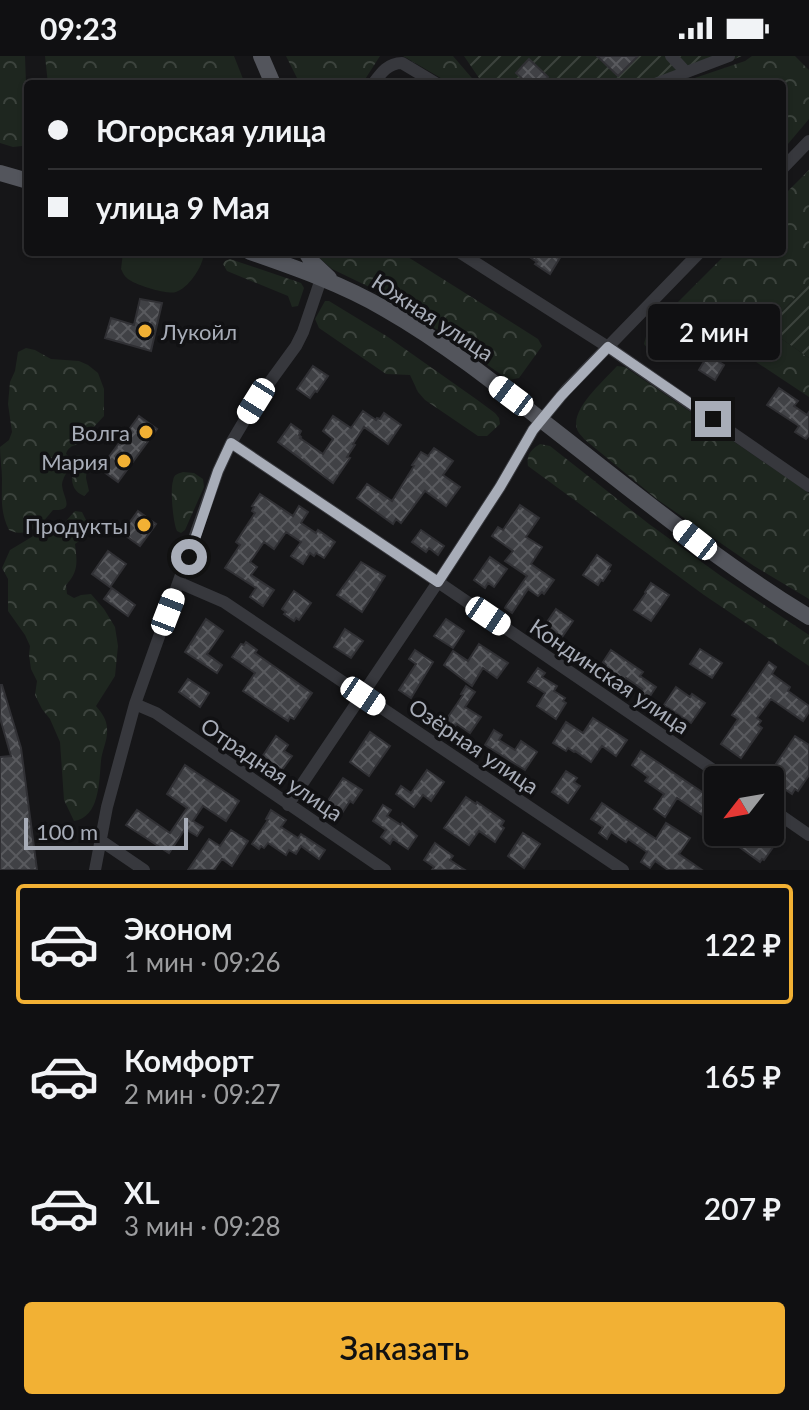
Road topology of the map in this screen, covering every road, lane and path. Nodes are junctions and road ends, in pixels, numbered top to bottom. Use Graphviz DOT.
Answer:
graph roads {
  1 [pos="261,56"];
  2 [pos="671,56"];
  3 [pos="729,56"];
  4 [pos="686,72"];
  5 [pos="271,80"];
  6 [pos="376,80"];
  7 [pos="430,80"];
  8 [pos="665,80"];
  9 [pos="809,141"];
  10 [pos="786,165"];
  11 [pos="0,173"];
  12 [pos="24,180"];
  13 [pos="308,256"];
  14 [pos="465,256"];
  15 [pos="695,256"];
  16 [pos="278,257"];
  17 [pos="321,279"];
  18 [pos="340,286"];
  19 [pos="608,347"];
  20 [pos="541,420"];
  21 [pos="231,443"];
  22 [pos="809,486"];
  23 [pos="438,582"];
  24 [pos="180,583"];
  25 [pos="809,617"];
  26 [pos="363,696"];
  27 [pos="135,704"];
  28 [pos="707,766"];
  29 [pos="288,805"];
  30 [pos="784,818"];
  31 [pos="809,835"];
  32 [pos="100,840"];
  33 [pos="95,870"];
  34 [pos="144,870"];
  35 [pos="385,870"];
  36 [pos="623,870"];
  1 -- 5 [label="main road"];
  2 -- 4 [label="street"];
  3 -- 4 [label="street"];
  4 -- 8 [label="street"];
  6 -- 7 [label="street"];
  9 -- 10 [label="street"];
  11 -- 12 [label="main road"];
  13 -- 18 [label="main road"];
  14 -- 19 [label="street"];
  15 -- 19 [label="street"];
  16 -- 17 [label="main road, Южная улица"];
  17 -- 18 [label="main road, Южная улица"];
  17 -- 21 [label="street"];
  18 -- 20 [label="main road, Южная улица"];
  19 -- 20 [label="street"];
  19 -- 22 [label="street"];
  20 -- 23 [label="street"];
  20 -- 25 [label="main road, Южная улица"];
  21 -- 23 [label="street, Кондинская улица"];
  21 -- 24 [label="street"];
  23 -- 26 [label="street"];
  23 -- 28 [label="street, Кондинская улица"];
  24 -- 26 [label="street, Озёрная улица"];
  24 -- 27 [label="street"];
  26 -- 29 [label="street"];
  26 -- 36 [label="street, Озёрная улица"];
  27 -- 29 [label="street, Отрадная улица"];
  27 -- 32 [label="street"];
  29 -- 35 [label="street, Отрадная улица"];
  30 -- 31 [label="street"];
  32 -- 33 [label="street"];
  32 -- 34 [label="street"];
}
